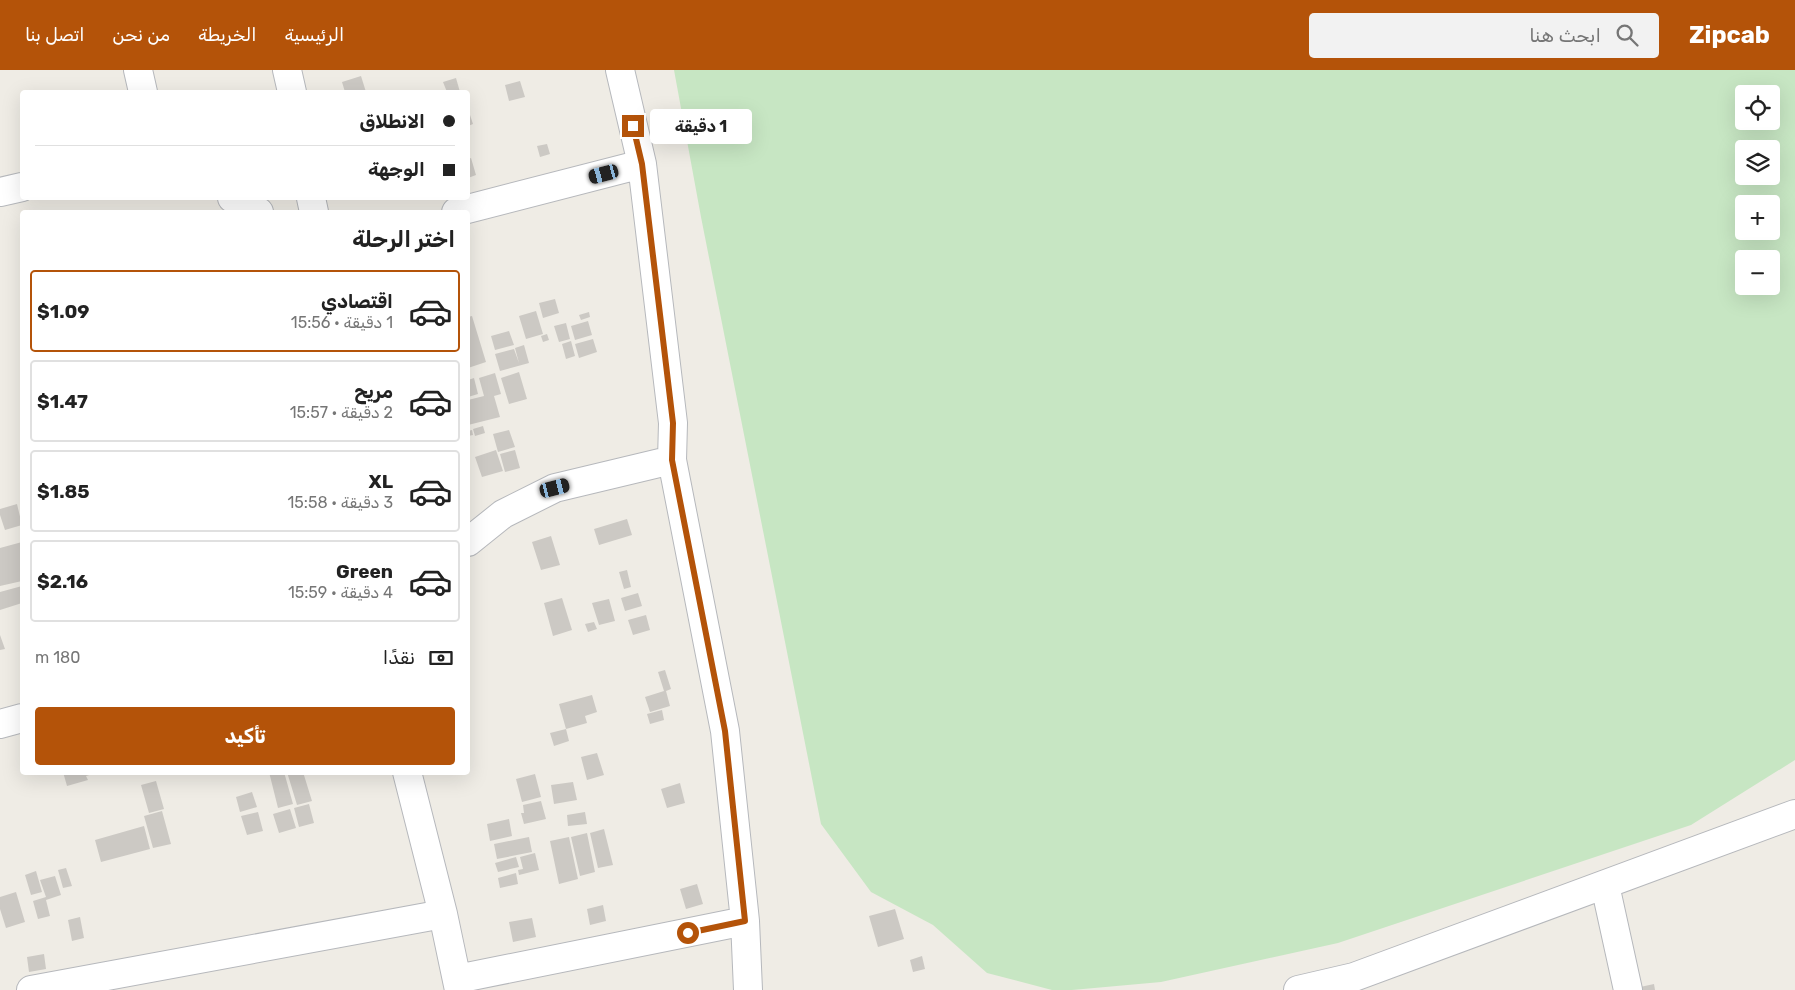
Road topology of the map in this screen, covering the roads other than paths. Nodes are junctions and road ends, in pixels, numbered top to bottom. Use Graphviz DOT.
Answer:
graph roads {
  1 [pos="138,70"];
  2 [pos="287,70"];
  3 [pos="620,70"];
  4 [pos="143,90"];
  5 [pos="292,90"];
  6 [pos="642,164"];
  7 [pos="20,187"];
  8 [pos="0,192"];
  9 [pos="236,200"];
  10 [pos="255,210"];
  11 [pos="464,210"];
  12 [pos="672,460"];
  13 [pos="470,540"];
  14 [pos="20,719"];
  15 [pos="0,724"];
  16 [pos="408,775"];
  17 [pos="1795,814"];
  18 [pos="1606,885"];
  19 [pos="443,914"];
  20 [pos="745,921"];
  21 [pos="1355,983"];
  22 [pos="458,985"];
  23 [pos="31,990"];
  24 [pos="748,990"];
  25 [pos="1298,990"];
  26 [pos="1628,990"];
  1 -- 4 [label="street"];
  2 -- 5 [label="street"];
  3 -- 6 [label="street"];
  6 -- 11 [label="street"];
  6 -- 12 [label="street"];
  7 -- 8 [label="street"];
  9 -- 10 [label="street"];
  12 -- 13 [label="street"];
  12 -- 20 [label="street"];
  14 -- 15 [label="street"];
  16 -- 19 [label="street"];
  17 -- 18 [label="street"];
  18 -- 21 [label="street"];
  18 -- 26 [label="street"];
  19 -- 22 [label="street"];
  19 -- 23 [label="street"];
  20 -- 22 [label="street"];
  20 -- 24 [label="street"];
  21 -- 25 [label="street"];
}
